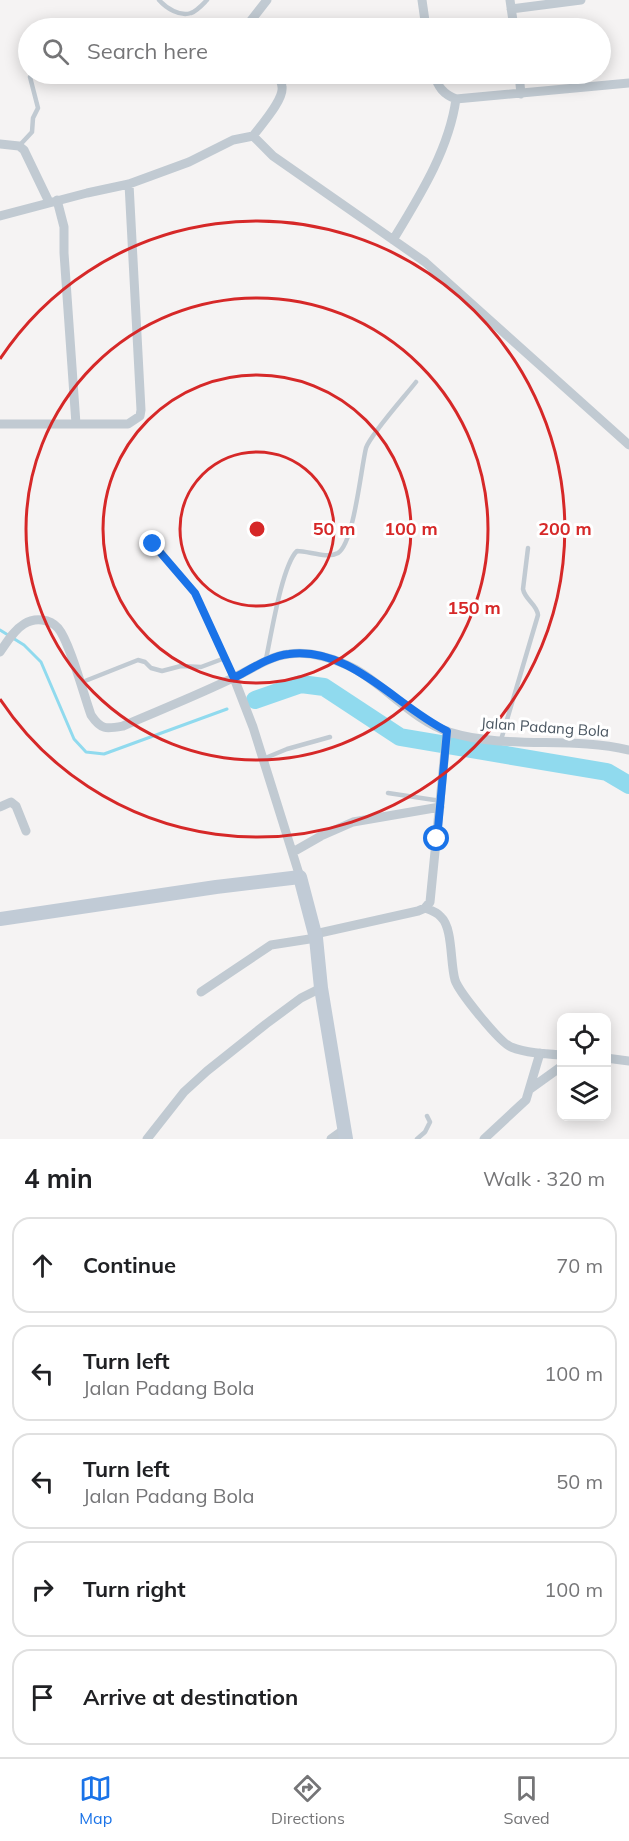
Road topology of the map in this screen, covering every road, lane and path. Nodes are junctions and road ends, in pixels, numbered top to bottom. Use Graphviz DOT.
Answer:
graph roads {
  1 [pos="159,0"];
  2 [pos="207,0"];
  3 [pos="267,0"];
  4 [pos="422,0"];
  5 [pos="581,0"];
  6 [pos="510,4"];
  7 [pos="253,18"];
  8 [pos="425,18"];
  9 [pos="629,83"];
  10 [pos="32,84"];
  11 [pos="281,84"];
  12 [pos="438,84"];
  13 [pos="520,84"];
  14 [pos="521,94"];
  15 [pos="456,99"];
  16 [pos="253,136"];
  17 [pos="0,144"];
  18 [pos="19,146"];
  19 [pos="129,184"];
  20 [pos="53,201"];
  21 [pos="0,216"];
  22 [pos="393,240"];
  23 [pos="416,382"];
  24 [pos="0,424"];
  25 [pos="76,424"];
  26 [pos="629,445"];
  27 [pos="153,544"];
  28 [pos="528,548"];
  29 [pos="0,651"];
  30 [pos="225,658"];
  31 [pos="266,662"];
  32 [pos="234,678"];
  33 [pos="80,683"];
  34 [pos="447,731"];
  35 [pos="330,737"];
  36 [pos="501,740"];
  37 [pos="629,750"];
  38 [pos="263,759"];
  39 [pos="388,794"];
  40 [pos="440,804"];
  41 [pos="0,807"];
  42 [pos="26,831"];
  43 [pos="293,852"];
  44 [pos="300,877"];
  45 [pos="425,908"];
  46 [pos="0,919"];
  47 [pos="315,936"];
  48 [pos="321,988"];
  49 [pos="201,992"];
  50 [pos="540,1053"];
  51 [pos="557,1055"];
  52 [pos="611,1059"];
  53 [pos="629,1061"];
  54 [pos="560,1067"];
  55 [pos="531,1089"];
  56 [pos="427,1116"];
  57 [pos="346,1134"];
  58 [pos="147,1139"];
  59 [pos="331,1139"];
  60 [pos="417,1139"];
  61 [pos="484,1139"];
  1 -- 2 [label="lane"];
  3 -- 7 [label="street"];
  4 -- 8 [label="street"];
  5 -- 6 [label="street"];
  9 -- 14 [label="street"];
  10 -- 18 [label="lane"];
  11 -- 16 [label="street"];
  12 -- 15 [label="street"];
  13 -- 14 [label="street"];
  14 -- 15 [label="street"];
  15 -- 22 [label="street"];
  16 -- 19 [label="street"];
  16 -- 22 [label="street"];
  17 -- 18 [label="street"];
  18 -- 20 [label="street"];
  19 -- 20 [label="street"];
  19 -- 25 [label="street"];
  20 -- 21 [label="street"];
  20 -- 25 [label="street"];
  22 -- 26 [label="street"];
  23 -- 31 [label="lane"];
  24 -- 25 [label="street"];
  27 -- 30 [label="lane"];
  28 -- 36 [label="lane"];
  29 -- 33 [label="street"];
  30 -- 32 [label="lane"];
  30 -- 33 [label="lane"];
  31 -- 32 [label="street, Jalan Padang Bola"];
  31 -- 34 [label="street, Jalan Padang Bola"];
  32 -- 33 [label="street, Jalan Padang Bola"];
  32 -- 38 [label="street"];
  34 -- 36 [label="street, Jalan Padang Bola"];
  34 -- 40 [label="street"];
  35 -- 38 [label="lane"];
  36 -- 37 [label="street, Jalan Padang Bola"];
  38 -- 43 [label="street"];
  39 -- 40 [label="lane"];
  40 -- 43 [label="street"];
  40 -- 45 [label="street"];
  41 -- 42 [label="street"];
  43 -- 44 [label="street"];
  44 -- 46 [label="street"];
  44 -- 47 [label="street"];
  45 -- 47 [label="street"];
  45 -- 50 [label="street"];
  47 -- 48 [label="street"];
  47 -- 49 [label="street"];
  48 -- 57 [label="street"];
  48 -- 58 [label="street"];
  50 -- 51 [label="street"];
  50 -- 55 [label="street"];
  52 -- 53 [label="street"];
  54 -- 55 [label="street"];
  55 -- 61 [label="street"];
  56 -- 60 [label="lane"];
  57 -- 59 [label="street"];
}
